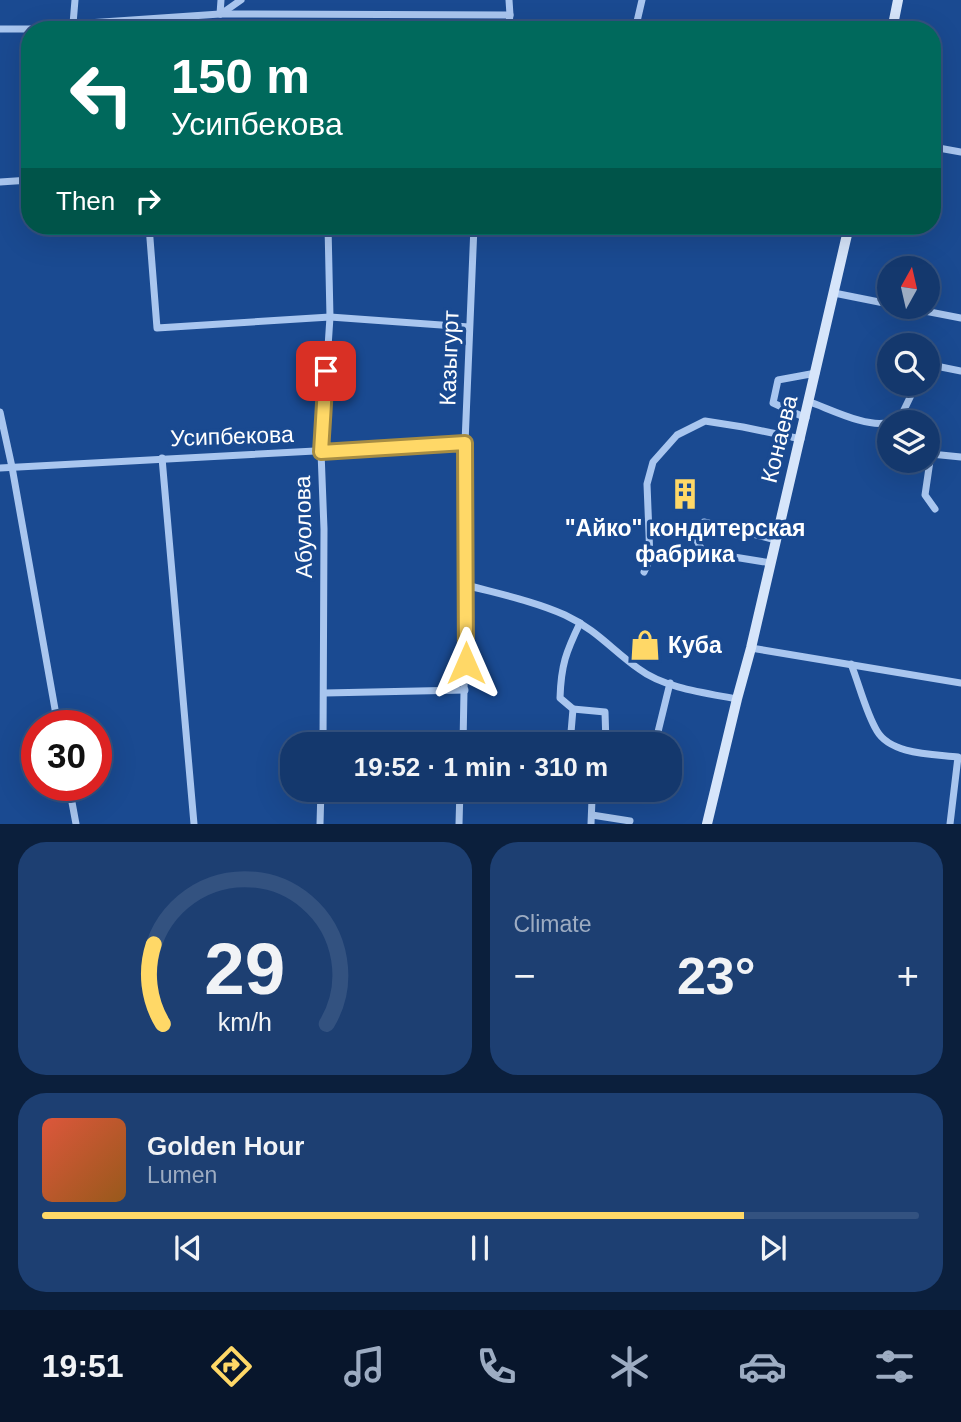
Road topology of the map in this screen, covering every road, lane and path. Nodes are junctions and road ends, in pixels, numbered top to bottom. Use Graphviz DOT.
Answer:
graph roads {
  1 [pos="75,0"];
  2 [pos="221,0"];
  3 [pos="242,0"];
  4 [pos="509,0"];
  5 [pos="642,0"];
  6 [pos="898,0"];
  7 [pos="220,14"];
  8 [pos="510,15"];
  9 [pos="74,21"];
  10 [pos="118,21"];
  11 [pos="509,21"];
  12 [pos="637,21"];
  13 [pos="894,21"];
  14 [pos="0,29"];
  15 [pos="21,29"];
  16 [pos="941,148"];
  17 [pos="961,152"];
  18 [pos="21,181"];
  19 [pos="0,182"];
  20 [pos="150,235"];
  21 [pos="328,235"];
  22 [pos="474,235"];
  23 [pos="847,235"];
  24 [pos="834,293"];
  25 [pos="877,302"];
  26 [pos="940,313"];
  27 [pos="330,317"];
  28 [pos="961,317"];
  29 [pos="469,327"];
  30 [pos="940,367"];
  31 [pos="961,371"];
  32 [pos="816,373"];
  33 [pos="810,402"];
  34 [pos="0,412"];
  35 [pos="806,418"];
  36 [pos="877,423"];
  37 [pos="801,439"];
  38 [pos="465,443"];
  39 [pos="321,452"];
  40 [pos="940,455"];
  41 [pos="961,457"];
  42 [pos="162,458"];
  43 [pos="12,467"];
  44 [pos="0,468"];
  45 [pos="927,473"];
  46 [pos="935,509"];
  47 [pos="776,540"];
  48 [pos="771,563"];
  49 [pos="644,572"];
  50 [pos="466,585"];
  51 [pos="580,623"];
  52 [pos="751,649"];
  53 [pos="851,664"];
  54 [pos="670,683"];
  55 [pos="961,683"];
  56 [pos="465,690"];
  57 [pos="325,693"];
  58 [pos="737,699"];
  59 [pos="573,709"];
  60 [pos="55,710"];
  61 [pos="323,732"];
  62 [pos="463,732"];
  63 [pos="571,732"];
  64 [pos="606,732"];
  65 [pos="658,732"];
  66 [pos="72,801"];
  67 [pos="321,802"];
  68 [pos="460,802"];
  69 [pos="592,819"];
  70 [pos="630,821"];
  71 [pos="76,824"];
  72 [pos="194,824"];
  73 [pos="320,824"];
  74 [pos="459,824"];
  75 [pos="707,824"];
  76 [pos="950,824"];
  1 -- 9 [label="street"];
  2 -- 7 [label="street"];
  3 -- 7 [label="street"];
  4 -- 8 [label="street"];
  5 -- 12 [label="street"];
  6 -- 13 [label="main road"];
  7 -- 8 [label="street"];
  7 -- 10 [label="street"];
  8 -- 11 [label="street"];
  14 -- 15 [label="street"];
  16 -- 17 [label="street"];
  18 -- 19 [label="street"];
  20 -- 27 [label="street"];
  21 -- 27 [label="street, Абуолова"];
  22 -- 29 [label="street, Казыгурт"];
  23 -- 24 [label="main road, Конаева"];
  24 -- 25 [label="street"];
  24 -- 32 [label="main road, Конаева"];
  26 -- 28 [label="street"];
  27 -- 29 [label="street"];
  27 -- 39 [label="street, Абуолова"];
  29 -- 38 [label="street, Казыгурт"];
  30 -- 31 [label="street"];
  32 -- 33 [label="main road, Конаева"];
  32 -- 35 [label="street"];
  33 -- 35 [label="main road, Конаева"];
  33 -- 36 [label="street"];
  34 -- 43 [label="street"];
  35 -- 37 [label="main road, Конаева"];
  37 -- 47 [label="main road, Конаева"];
  37 -- 49 [label="street"];
  38 -- 39 [label="street, Усипбекова"];
  38 -- 50 [label="street, Казыгурт"];
  39 -- 42 [label="street, Усипбекова"];
  39 -- 57 [label="street, Абуолова"];
  40 -- 41 [label="street"];
  42 -- 43 [label="street, Усипбекова"];
  42 -- 72 [label="street"];
  43 -- 44 [label="street, Усипбекова"];
  43 -- 60 [label="street"];
  45 -- 46 [label="street"];
  47 -- 48 [label="main road, Конаева"];
  47 -- 48 [label="street"];
  48 -- 52 [label="main road, Конаева"];
  50 -- 51 [label="street"];
  50 -- 56 [label="street, Казыгурт"];
  51 -- 54 [label="street"];
  51 -- 59 [label="street"];
  52 -- 53 [label="street"];
  52 -- 58 [label="main road, Конаева"];
  53 -- 55 [label="street"];
  53 -- 76 [label="street"];
  54 -- 58 [label="street"];
  54 -- 65 [label="street"];
  56 -- 57 [label="street"];
  56 -- 62 [label="street, Казыгурт"];
  57 -- 61 [label="street, Абуолова"];
  58 -- 75 [label="main road, Конаева"];
  59 -- 63 [label="street"];
  59 -- 64 [label="street"];
  66 -- 71 [label="street"];
  67 -- 73 [label="street"];
  68 -- 74 [label="street"];
  69 -- 70 [label="street"];
}
